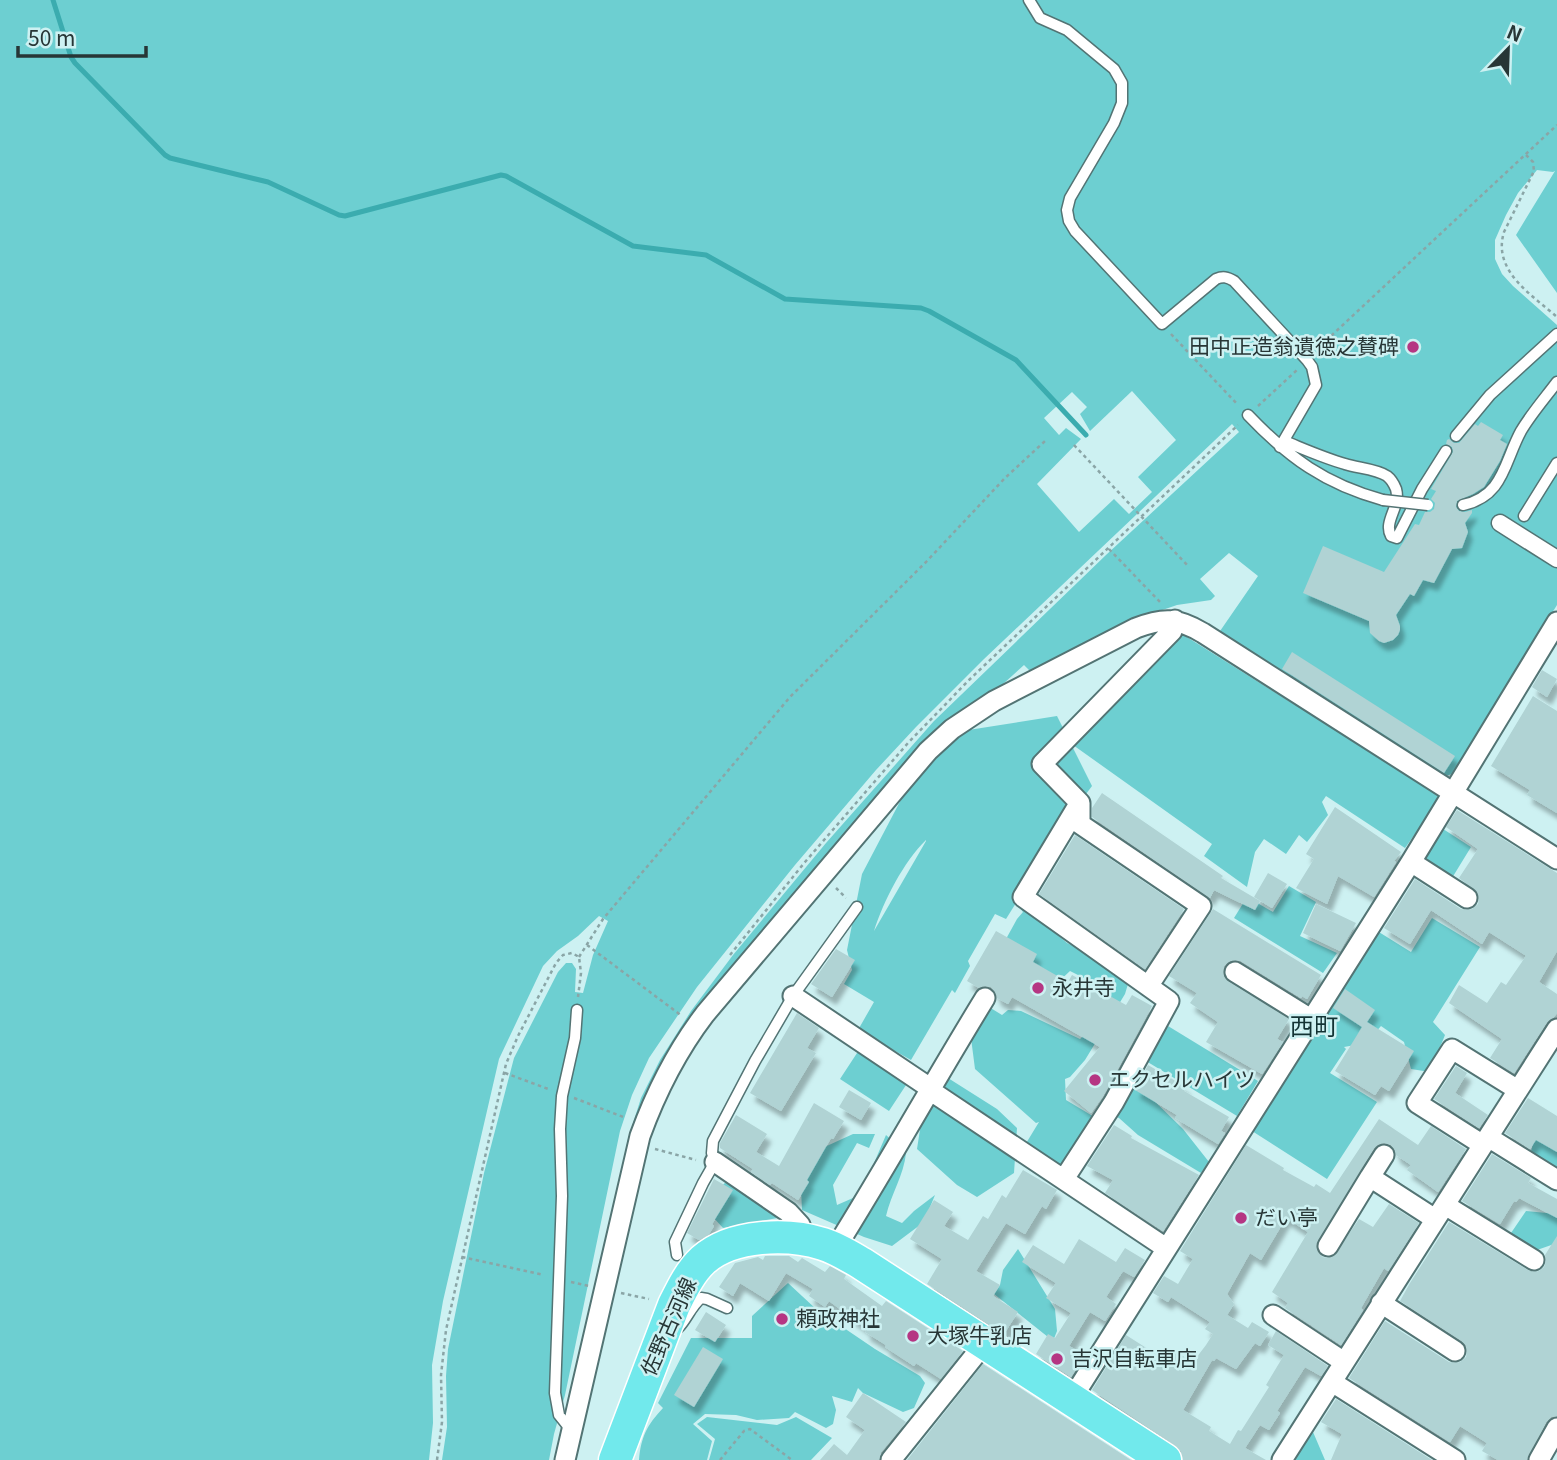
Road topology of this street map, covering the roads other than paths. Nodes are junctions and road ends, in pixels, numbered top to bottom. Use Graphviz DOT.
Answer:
graph roads {
  1 [pos="1029,0"];
  2 [pos="1557,334"];
  3 [pos="1557,382"];
  4 [pos="1248,415"];
  5 [pos="1456,436"];
  6 [pos="1282,444"];
  7 [pos="1446,451"];
  8 [pos="1557,463"];
  9 [pos="1428,505"];
  10 [pos="1463,505"];
  11 [pos="1524,516"];
  12 [pos="1500,523"];
  13 [pos="1557,559"];
  14 [pos="1175,621"];
  15 [pos="1557,622"];
  16 [pos="1452,793"];
  17 [pos="1080,803"];
  18 [pos="1557,859"];
  19 [pos="1411,862"];
  20 [pos="1467,898"];
  21 [pos="857,906"];
  22 [pos="1235,972"];
  23 [pos="1149,985"];
  24 [pos="793,996"];
  25 [pos="985,998"];
  26 [pos="577,1010"];
  27 [pos="1311,1019"];
  28 [pos="1557,1029"];
  29 [pos="930,1088"];
  30 [pos="1518,1090"];
  31 [pos="1486,1141"];
  32 [pos="1384,1155"];
  33 [pos="708,1162"];
  34 [pos="1370,1177"];
  35 [pos="1064,1179"];
  36 [pos="1557,1180"];
  37 [pos="1440,1212"];
  38 [pos="805,1240"];
  39 [pos="1328,1245"];
  40 [pos="1166,1248"];
  41 [pos="835,1249"];
  42 [pos="677,1255"];
  43 [pos="1534,1260"];
  44 [pos="1381,1303"];
  45 [pos="727,1308"];
  46 [pos="1273,1315"];
  47 [pos="664,1332"];
  48 [pos="984,1344"];
  49 [pos="1455,1351"];
  50 [pos="1343,1362"];
  51 [pos="1332,1382"];
  52 [pos="1071,1400"];
  53 [pos="1557,1429"];
  54 [pos="571,1430"];
  55 [pos="1543,1458"];
  56 [pos="565,1460"];
  57 [pos="615,1460"];
  58 [pos="891,1460"];
  59 [pos="1164,1460"];
  60 [pos="1282,1460"];
  61 [pos="1455,1460"];
  1 -- 6 [label="lane"];
  2 -- 5 [label="lane"];
  3 -- 10 [label="lane"];
  4 -- 6 [label="lane"];
  6 -- 7 [label="lane"];
  6 -- 9 [label="lane, bridge"];
  8 -- 11 [label="lane"];
  12 -- 13 [label="street"];
  14 -- 16 [label="street"];
  14 -- 17 [label="street"];
  14 -- 54 [label="street"];
  15 -- 16 [label="street"];
  16 -- 18 [label="street"];
  16 -- 19 [label="street"];
  17 -- 23 [label="street"];
  17 -- 23 [label="street"];
  19 -- 20 [label="street"];
  19 -- 27 [label="street"];
  21 -- 24 [label="lane"];
  22 -- 27 [label="street"];
  23 -- 35 [label="street"];
  24 -- 29 [label="street"];
  24 -- 33 [label="lane"];
  25 -- 29 [label="street"];
  26 -- 54 [label="lane"];
  27 -- 40 [label="street"];
  28 -- 30 [label="street"];
  29 -- 35 [label="street"];
  29 -- 41 [label="street"];
  30 -- 31 [label="street"];
  30 -- 31 [label="street"];
  31 -- 36 [label="street"];
  31 -- 37 [label="street"];
  32 -- 34 [label="street"];
  33 -- 38 [label="street"];
  33 -- 42 [label="lane"];
  34 -- 37 [label="street"];
  34 -- 39 [label="street"];
  35 -- 40 [label="street"];
  37 -- 43 [label="street"];
  37 -- 44 [label="street"];
  38 -- 41 [label="main road, 佐野古河線"];
  38 -- 47 [label="main road, 佐野古河線"];
  40 -- 52 [label="street"];
  41 -- 48 [label="main road, 佐野古河線"];
  44 -- 49 [label="street"];
  44 -- 50 [label="street"];
  45 -- 47 [label="lane"];
  46 -- 50 [label="street"];
  47 -- 57 [label="main road, 佐野古河線"];
  48 -- 52 [label="main road, 佐野古河線"];
  48 -- 58 [label="street"];
  50 -- 51 [label="street"];
  51 -- 60 [label="street"];
  51 -- 61 [label="street"];
  52 -- 59 [label="main road, 佐野古河線"];
  53 -- 55 [label="street"];
  54 -- 56 [label="street"];
}
